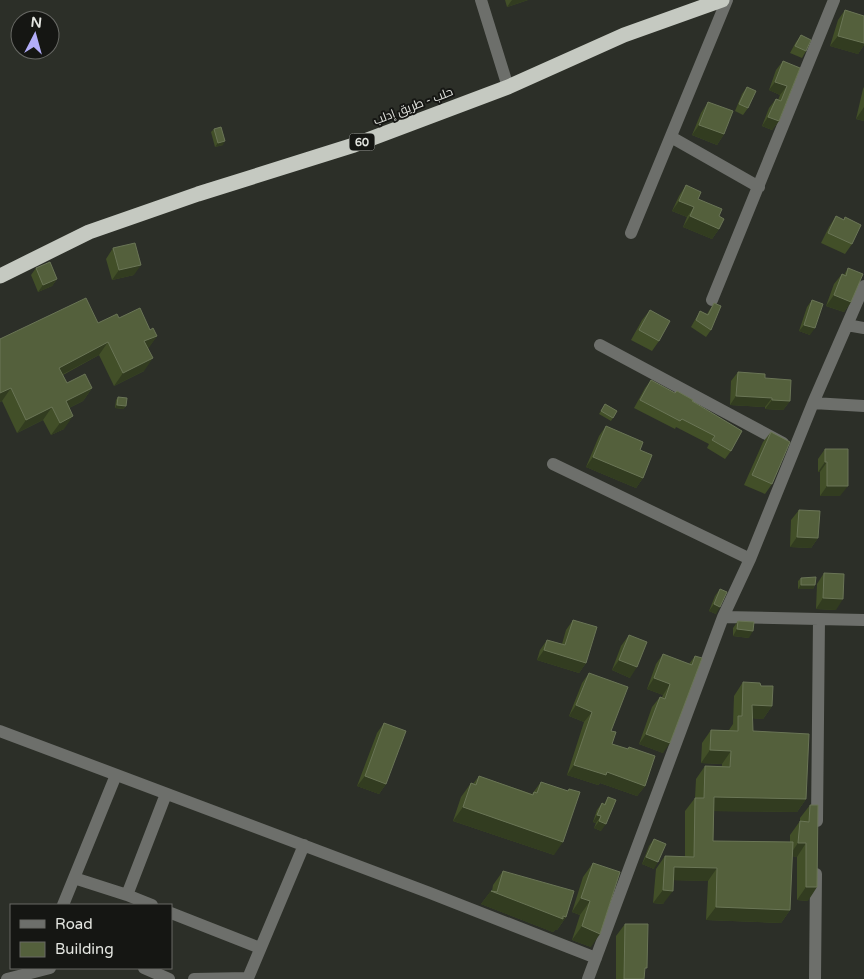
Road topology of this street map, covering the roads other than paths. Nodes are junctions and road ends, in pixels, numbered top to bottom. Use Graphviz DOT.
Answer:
graph roads {
  1 [pos="480,0"];
  2 [pos="722,0"];
  3 [pos="727,0"];
  4 [pos="834,0"];
  5 [pos="508,87"];
  6 [pos="671,137"];
  7 [pos="759,187"];
  8 [pos="631,233"];
  9 [pos="0,276"];
  10 [pos="864,286"];
  11 [pos="712,300"];
  12 [pos="847,325"];
  13 [pos="864,328"];
  14 [pos="600,346"];
  15 [pos="813,403"];
  16 [pos="864,406"];
  17 [pos="794,449"];
  18 [pos="553,464"];
  19 [pos="750,559"];
  20 [pos="723,618"];
  21 [pos="819,619"];
  22 [pos="864,620"];
  23 [pos="0,731"];
  24 [pos="116,775"];
  25 [pos="166,794"];
  26 [pos="817,833"];
  27 [pos="304,845"];
  28 [pos="816,862"];
  29 [pos="74,878"];
  30 [pos="127,895"];
  31 [pos="62,904"];
  32 [pos="150,904"];
  33 [pos="172,913"];
  34 [pos="260,948"];
  35 [pos="596,958"];
  36 [pos="47,969"];
  37 [pos="146,969"];
  38 [pos="34,973"];
  39 [pos="7,979"];
  40 [pos="169,979"];
  41 [pos="194,979"];
  42 [pos="588,979"];
  43 [pos="815,979"];
  1 -- 5 [label="street"];
  2 -- 5 [label="highway, حلب - طريق إدلب / 60"];
  3 -- 6 [label="street"];
  4 -- 7 [label="street"];
  5 -- 9 [label="highway, حلب - طريق إدلب / 60"];
  6 -- 7 [label="street"];
  6 -- 8 [label="street"];
  7 -- 11 [label="street"];
  10 -- 12 [label="street"];
  12 -- 13 [label="street"];
  12 -- 15 [label="street"];
  14 -- 17 [label="street"];
  15 -- 16 [label="street"];
  15 -- 17 [label="street"];
  17 -- 19 [label="street"];
  18 -- 19 [label="street"];
  19 -- 20 [label="street"];
  20 -- 21 [label="street"];
  20 -- 35 [label="street"];
  21 -- 22 [label="street"];
  21 -- 26 [label="street"];
  23 -- 24 [label="street"];
  24 -- 25 [label="street"];
  24 -- 29 [label="street"];
  25 -- 27 [label="street"];
  25 -- 30 [label="street"];
  27 -- 34 [label="street"];
  27 -- 35 [label="street"];
  28 -- 43 [label="street"];
  29 -- 30 [label="street"];
  29 -- 31 [label="street"];
  30 -- 32 [label="street"];
  33 -- 34 [label="street"];
  34 -- 41 [label="street"];
  35 -- 42 [label="street"];
  36 -- 38 [label="street"];
  37 -- 40 [label="street"];
  38 -- 39 [label="street"];
}
